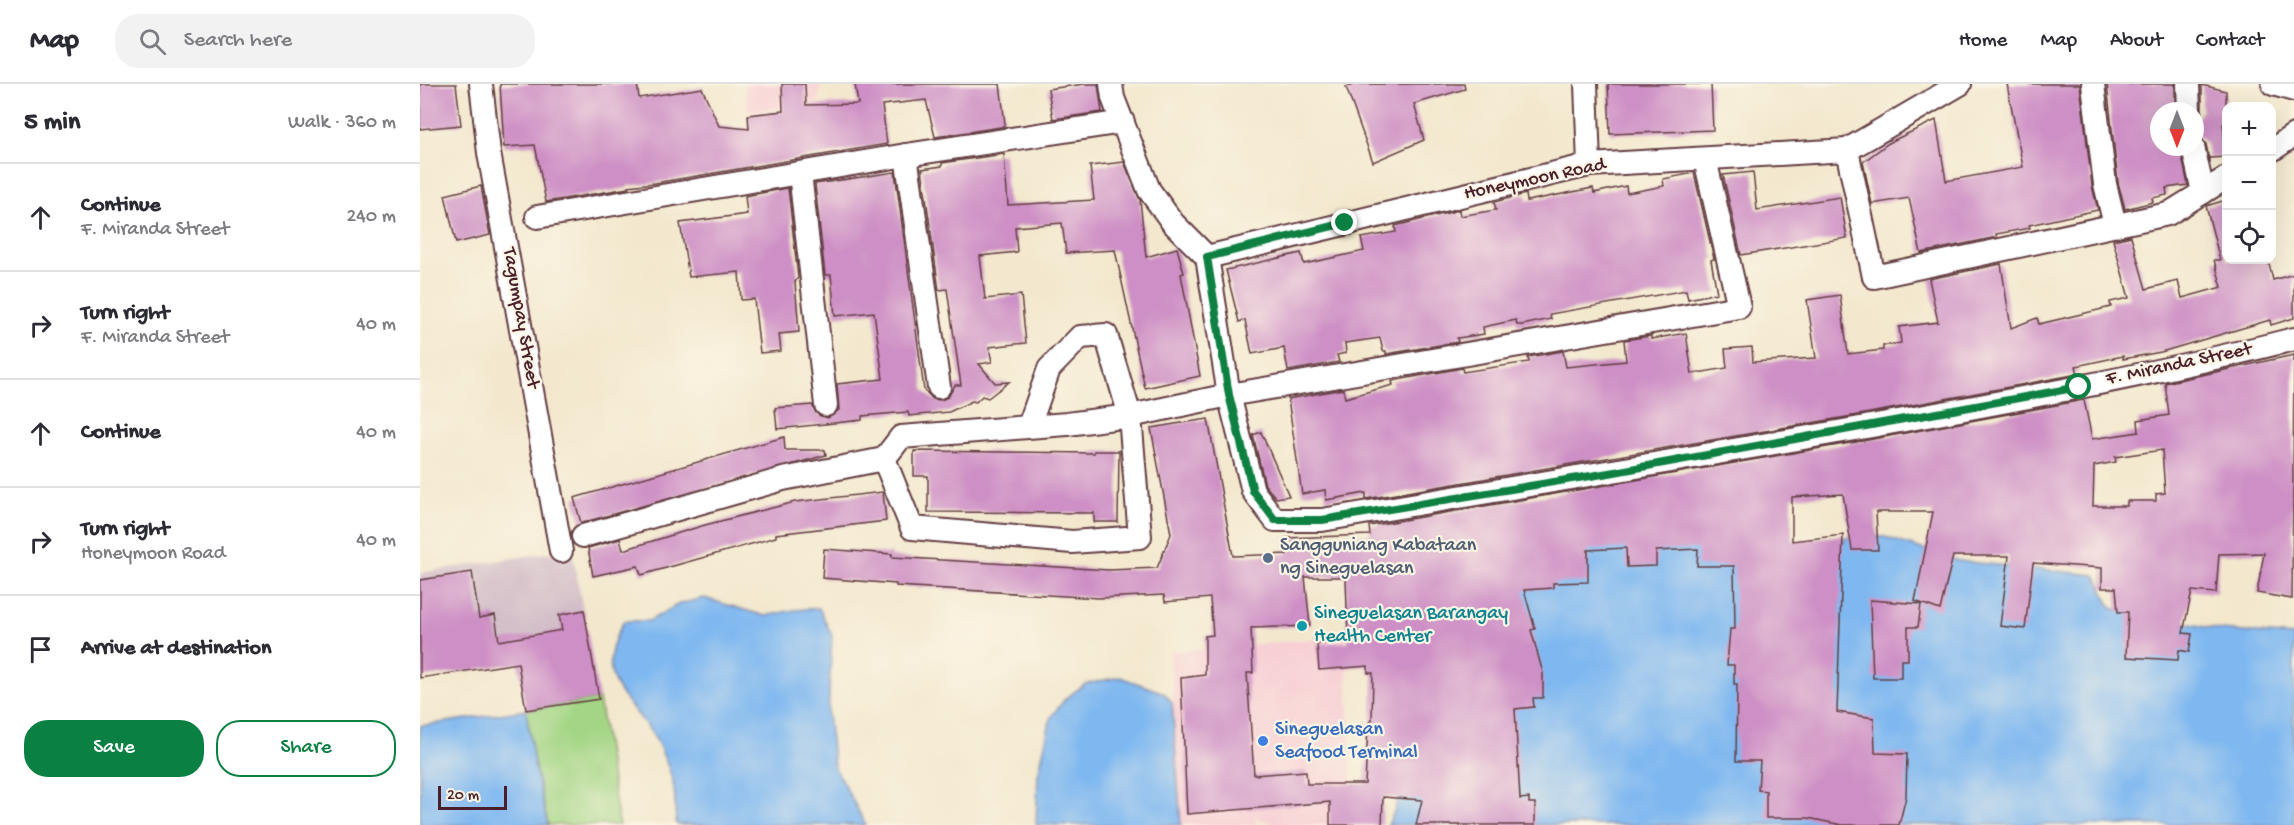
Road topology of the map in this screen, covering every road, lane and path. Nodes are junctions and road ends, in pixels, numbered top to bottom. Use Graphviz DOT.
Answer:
graph roads {
  1 [pos="482,84"];
  2 [pos="1111,84"];
  3 [pos="1586,84"];
  4 [pos="1959,84"];
  5 [pos="2093,84"];
  6 [pos="2188,84"];
  7 [pos="2273,84"];
  8 [pos="2294,90"];
  9 [pos="2189,102"];
  10 [pos="1123,122"];
  11 [pos="2294,135"];
  12 [pos="2276,147"];
  13 [pos="1846,150"];
  14 [pos="906,155"];
  15 [pos="2195,156"];
  16 [pos="1705,159"];
  17 [pos="1589,165"];
  18 [pos="800,173"];
  19 [pos="2222,180"];
  20 [pos="2203,192"];
  21 [pos="537,217"];
  22 [pos="2115,225"];
  23 [pos="1207,257"];
  24 [pos="2294,339"];
  25 [pos="939,387"];
  26 [pos="1229,395"];
  27 [pos="826,405"];
  28 [pos="1130,416"];
  29 [pos="1029,426"];
  30 [pos="885,459"];
  31 [pos="583,536"];
  32 [pos="561,551"];
  1 -- 32 [label="street, Tagumpay Street"];
  2 -- 10 [label="street"];
  3 -- 17 [label="street"];
  4 -- 13 [label="street, Honeymoon Road"];
  5 -- 22 [label="street"];
  6 -- 9 [label="street"];
  7 -- 8 [label="street"];
  10 -- 14 [label="street"];
  10 -- 23 [label="street"];
  11 -- 12 [label="street"];
  13 -- 16 [label="street, Honeymoon Road"];
  13 -- 22 [label="street"];
  14 -- 18 [label="street"];
  14 -- 25 [label="street"];
  15 -- 20 [label="street"];
  16 -- 17 [label="street, Honeymoon Road"];
  16 -- 26 [label="street"];
  17 -- 23 [label="street, Honeymoon Road"];
  18 -- 21 [label="street"];
  18 -- 27 [label="street"];
  19 -- 20 [label="street"];
  20 -- 22 [label="street"];
  23 -- 26 [label="street"];
  24 -- 26 [label="street, F. Miranda Street"];
  26 -- 28 [label="street"];
  28 -- 29 [label="street"];
  28 -- 29 [label="street"];
  28 -- 30 [label="street"];
  29 -- 30 [label="street"];
  30 -- 31 [label="street"];
}
